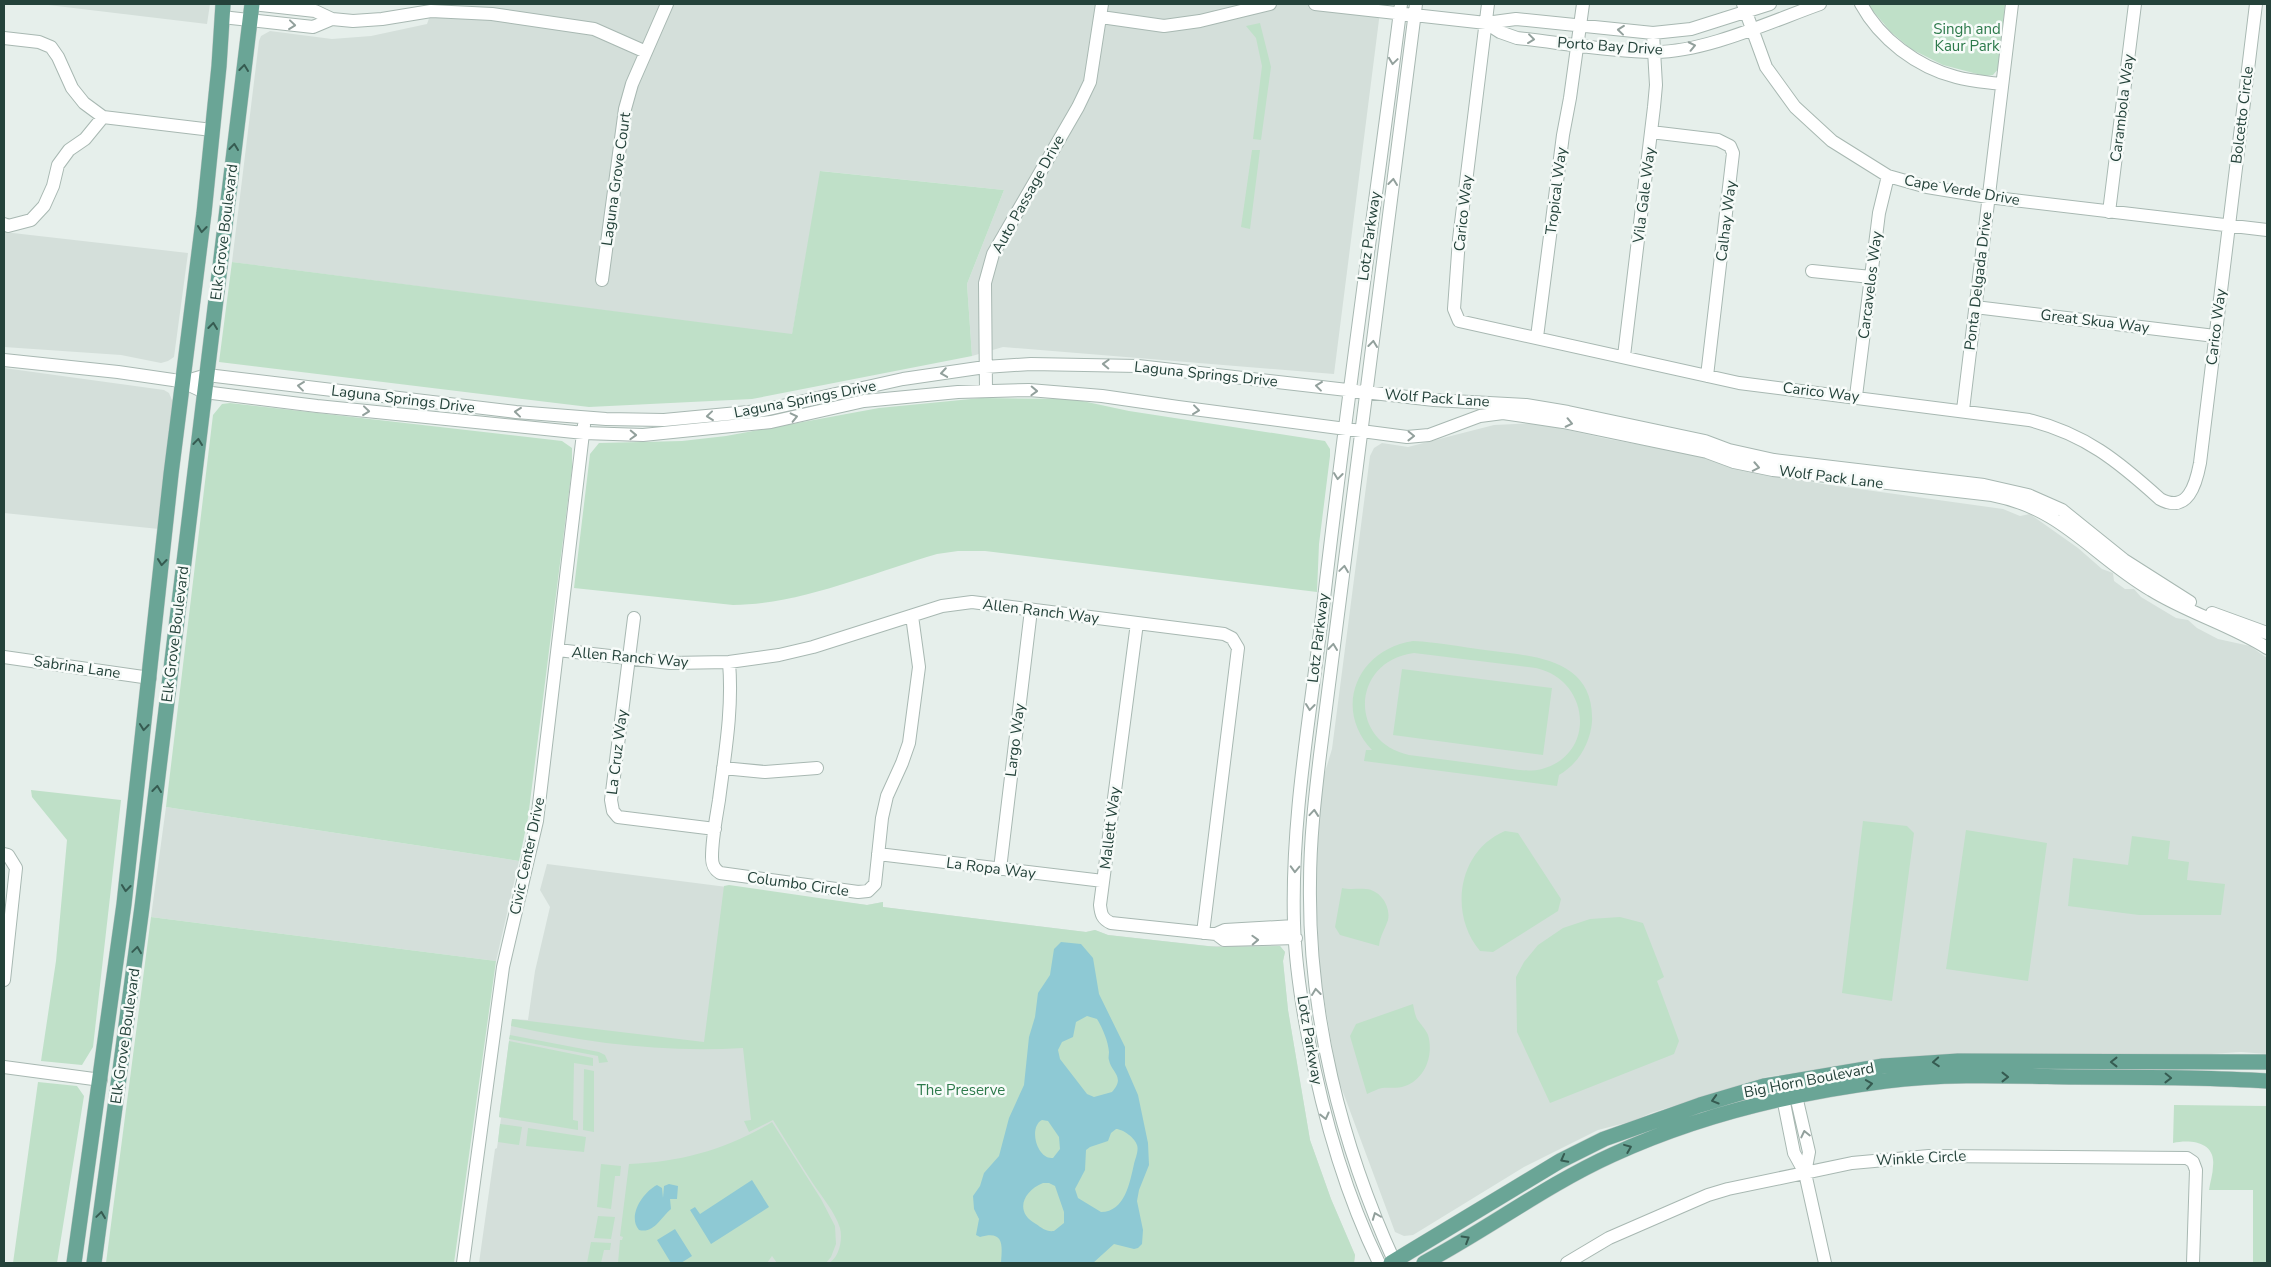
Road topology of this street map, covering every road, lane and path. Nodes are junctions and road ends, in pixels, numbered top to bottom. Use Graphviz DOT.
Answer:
graph roads {
  1 [pos="252,4"];
  2 [pos="667,4"];
  3 [pos="1102,4"];
  4 [pos="1270,4"];
  5 [pos="1315,4"];
  6 [pos="1488,4"];
  7 [pos="1584,4"];
  8 [pos="1770,4"];
  9 [pos="1820,4"];
  10 [pos="1861,4"];
  11 [pos="2012,4"];
  12 [pos="2135,4"];
  13 [pos="2256,4"];
  14 [pos="413,8"];
  15 [pos="1400,8"];
  16 [pos="1745,8"];
  17 [pos="1415,9"];
  18 [pos="222,10"];
  19 [pos="1100,17"];
  20 [pos="332,19"];
  21 [pos="250,21"];
  22 [pos="1486,24"];
  23 [pos="1581,26"];
  24 [pos="1752,29"];
  25 [pos="1653,33"];
  26 [pos="4,38"];
  27 [pos="1578,45"];
  28 [pos="646,52"];
  29 [pos="1654,52"];
  30 [pos="2002,84"];
  31 [pos="103,116"];
  32 [pos="212,130"];
  33 [pos="1651,132"];
  34 [pos="1888,176"];
  35 [pos="1988,197"];
  36 [pos="2109,212"];
  37 [pos="4,224"];
  38 [pos="2229,226"];
  39 [pos="2267,230"];
  40 [pos="1812,271"];
  41 [pos="1871,277"];
  42 [pos="602,280"];
  43 [pos="1975,307"];
  44 [pos="2215,336"];
  45 [pos="1537,337"];
  46 [pos="1624,356"];
  47 [pos="4,360"];
  48 [pos="985,367"];
  49 [pos="206,375"];
  50 [pos="1707,376"];
  51 [pos="183,382"];
  52 [pos="1348,390"];
  53 [pos="986,391"];
  54 [pos="204,392"];
  55 [pos="1368,392"];
  56 [pos="1856,396"];
  57 [pos="1963,410"];
  58 [pos="585,418"];
  59 [pos="1345,428"];
  60 [pos="1362,430"];
  61 [pos="584,433"];
  62 [pos="166,519"];
  63 [pos="1031,610"];
  64 [pos="912,616"];
  65 [pos="634,618"];
  66 [pos="1137,623"];
  67 [pos="2267,633"];
  68 [pos="174,648"];
  69 [pos="2267,648"];
  70 [pos="558,650"];
  71 [pos="4,657"];
  72 [pos="629,659"];
  73 [pos="729,662"];
  74 [pos="150,678"];
  75 [pos="723,768"];
  76 [pos="817,768"];
  77 [pos="715,829"];
  78 [pos="4,854"];
  79 [pos="878,854"];
  80 [pos="1000,869"];
  81 [pos="1103,881"];
  82 [pos="1294,932"];
  83 [pos="1210,934"];
  84 [pos="116,965"];
  85 [pos="4,980"];
  86 [pos="2267,1062"];
  87 [pos="4,1067"];
  88 [pos="119,1079"];
  89 [pos="101,1080"];
  90 [pos="2267,1082"];
  91 [pos="1789,1097"];
  92 [pos="107,1168"];
  93 [pos="1805,1173"];
  94 [pos="74,1263"];
  95 [pos="94,1263"];
  96 [pos="463,1263"];
  97 [pos="1390,1263"];
  98 [pos="1424,1263"];
  99 [pos="1567,1263"];
  100 [pos="1825,1263"];
  101 [pos="2193,1263"];
  1 -- 20 [label="street"];
  1 -- 21 [label="main road, Elk Grove Boulevard"];
  2 -- 28 [label="street, Laguna Grove Court"];
  3 -- 19 [label="street, Auto Passage Drive"];
  4 -- 19 [label="street"];
  5 -- 15 [label="street, Porto Bay Drive"];
  6 -- 22 [label="street"];
  7 -- 23 [label="street, Tropical Way"];
  8 -- 16 [label="street, Porto Bay Drive"];
  9 -- 24 [label="street, Porto Bay Drive"];
  10 -- 30 [label="street"];
  11 -- 30 [label="street, Ponta Delgada Drive"];
  12 -- 36 [label="street, Carambola Way"];
  13 -- 38 [label="street, Bolcetto Circle"];
  14 -- 20 [label="street"];
  14 -- 28 [label="street"];
  15 -- 17 [label="street, Porto Bay Drive"];
  15 -- 52 [label="street, Lotz Parkway, one-way"];
  16 -- 24 [label="street, Cape Verde Drive"];
  16 -- 25 [label="street, Porto Bay Drive"];
  17 -- 22 [label="street, Porto Bay Drive"];
  55 -- 17 [label="street, Lotz Parkway, one-way"];
  18 -- 21 [label="street"];
  18 -- 32 [label="main road, Elk Grove Boulevard"];
  19 -- 48 [label="street, Auto Passage Drive"];
  21 -- 20 [label="street, one-way"];
  49 -- 21 [label="main road, Elk Grove Boulevard, one-way"];
  22 -- 23 [label="street, Porto Bay Drive"];
  22 -- 27 [label="street, Porto Bay Drive, one-way"];
  22 -- 45 [label="street, Carico Way"];
  25 -- 23 [label="street, Porto Bay Drive, one-way"];
  23 -- 27 [label="street, Tropical Way"];
  29 -- 24 [label="street, Porto Bay Drive, one-way"];
  24 -- 34 [label="street, Cape Verde Drive"];
  25 -- 29 [label="street, Vila Gale Way"];
  26 -- 31 [label="street"];
  27 -- 29 [label="street, Porto Bay Drive"];
  27 -- 45 [label="street, Tropical Way"];
  28 -- 42 [label="street, Laguna Grove Court"];
  29 -- 33 [label="street, Vila Gale Way"];
  30 -- 35 [label="street, Ponta Delgada Drive"];
  31 -- 32 [label="street"];
  31 -- 37 [label="street"];
  32 -- 51 [label="main road, Elk Grove Boulevard, one-way"];
  33 -- 46 [label="street, Vila Gale Way"];
  33 -- 50 [label="street, Calhay Way"];
  34 -- 35 [label="street, Cape Verde Drive"];
  34 -- 41 [label="street, Carcavelos Way"];
  35 -- 36 [label="street, Cape Verde Drive"];
  35 -- 43 [label="street, Ponta Delgada Drive"];
  36 -- 38 [label="street, Cape Verde Drive"];
  38 -- 39 [label="street, Cape Verde Drive"];
  38 -- 44 [label="street, Carico Way"];
  40 -- 41 [label="street"];
  41 -- 56 [label="street, Carcavelos Way"];
  43 -- 44 [label="street, Great Skua Way"];
  43 -- 57 [label="street, Ponta Delgada Drive"];
  44 -- 57 [label="street, Carico Way"];
  45 -- 46 [label="street, Carico Way"];
  46 -- 50 [label="street, Carico Way"];
  47 -- 51 [label="street, Laguna Springs Drive"];
  52 -- 48 [label="street, Laguna Springs Drive, one-way"];
  48 -- 53 [label="street, Auto Passage Drive"];
  48 -- 58 [label="street, Laguna Springs Drive, one-way"];
  49 -- 51 [label="street, Laguna Springs Drive"];
  49 -- 54 [label="main road, Elk Grove Boulevard"];
  58 -- 49 [label="street, Laguna Springs Drive, one-way"];
  50 -- 56 [label="street, Carico Way"];
  51 -- 54 [label="street, Laguna Springs Drive"];
  51 -- 62 [label="main road, Elk Grove Boulevard"];
  52 -- 55 [label="street, Laguna Springs Drive"];
  52 -- 59 [label="street, Lotz Parkway"];
  53 -- 59 [label="street, Laguna Springs Drive, one-way"];
  61 -- 53 [label="street, Laguna Springs Drive, one-way"];
  54 -- 61 [label="street, Laguna Springs Drive, one-way"];
  68 -- 54 [label="main road, Elk Grove Boulevard, one-way"];
  55 -- 60 [label="street, Lotz Parkway"];
  55 -- 67 [label="street, Wolf Pack Lane"];
  56 -- 57 [label="street, Carico Way"];
  58 -- 61 [label="street, Civic Center Drive"];
  59 -- 60 [label="street, Laguna Springs Drive"];
  59 -- 82 [label="street, Lotz Parkway, one-way"];
  60 -- 69 [label="street, Wolf Pack Lane, one-way"];
  97 -- 60 [label="street, Lotz Parkway, one-way"];
  61 -- 70 [label="street, Civic Center Drive"];
  62 -- 68 [label="main road"];
  62 -- 74 [label="main road, Elk Grove Boulevard, one-way"];
  63 -- 64 [label="street, Allen Ranch Way"];
  63 -- 66 [label="street, Allen Ranch Way"];
  63 -- 80 [label="street, Largo Way"];
  64 -- 73 [label="street, Allen Ranch Way"];
  64 -- 79 [label="street, Columbo Circle"];
  65 -- 72 [label="street, La Cruz Way"];
  66 -- 81 [label="street, Mallett Way"];
  66 -- 83 [label="street, Allen Ranch Way"];
  88 -- 68 [label="main road, Elk Grove Boulevard, one-way"];
  70 -- 72 [label="street, Allen Ranch Way"];
  70 -- 96 [label="street, Civic Center Drive"];
  71 -- 74 [label="street, Sabrina Lane"];
  72 -- 73 [label="street, Allen Ranch Way"];
  72 -- 77 [label="street, La Cruz Way"];
  73 -- 75 [label="street, Columbo Circle"];
  74 -- 84 [label="main road, Elk Grove Boulevard, one-way"];
  75 -- 76 [label="street"];
  75 -- 77 [label="street, Columbo Circle"];
  77 -- 79 [label="street, Columbo Circle"];
  78 -- 85 [label="street"];
  79 -- 80 [label="street, La Ropa Way"];
  80 -- 81 [label="street, La Ropa Way"];
  81 -- 83 [label="street, Mallett Way"];
  82 -- 83 [label="street, Mallett Way"];
  82 -- 97 [label="street, Lotz Parkway, one-way"];
  84 -- 88 [label="main road"];
  84 -- 89 [label="main road, Elk Grove Boulevard"];
  86 -- 97 [label="main road, Big Horn Boulevard, one-way"];
  87 -- 89 [label="street"];
  88 -- 92 [label="main road, Elk Grove Boulevard"];
  89 -- 92 [label="main road"];
  89 -- 94 [label="main road, Elk Grove Boulevard"];
  91 -- 90 [label="main road, Big Horn Boulevard, one-way"];
  91 -- 93 [label="street"];
  98 -- 91 [label="main road, Big Horn Boulevard, one-way"];
  95 -- 92 [label="main road, Elk Grove Boulevard, one-way"];
  93 -- 99 [label="street, Winkle Circle"];
  93 -- 100 [label="street"];
  93 -- 101 [label="street, Winkle Circle"];
}
